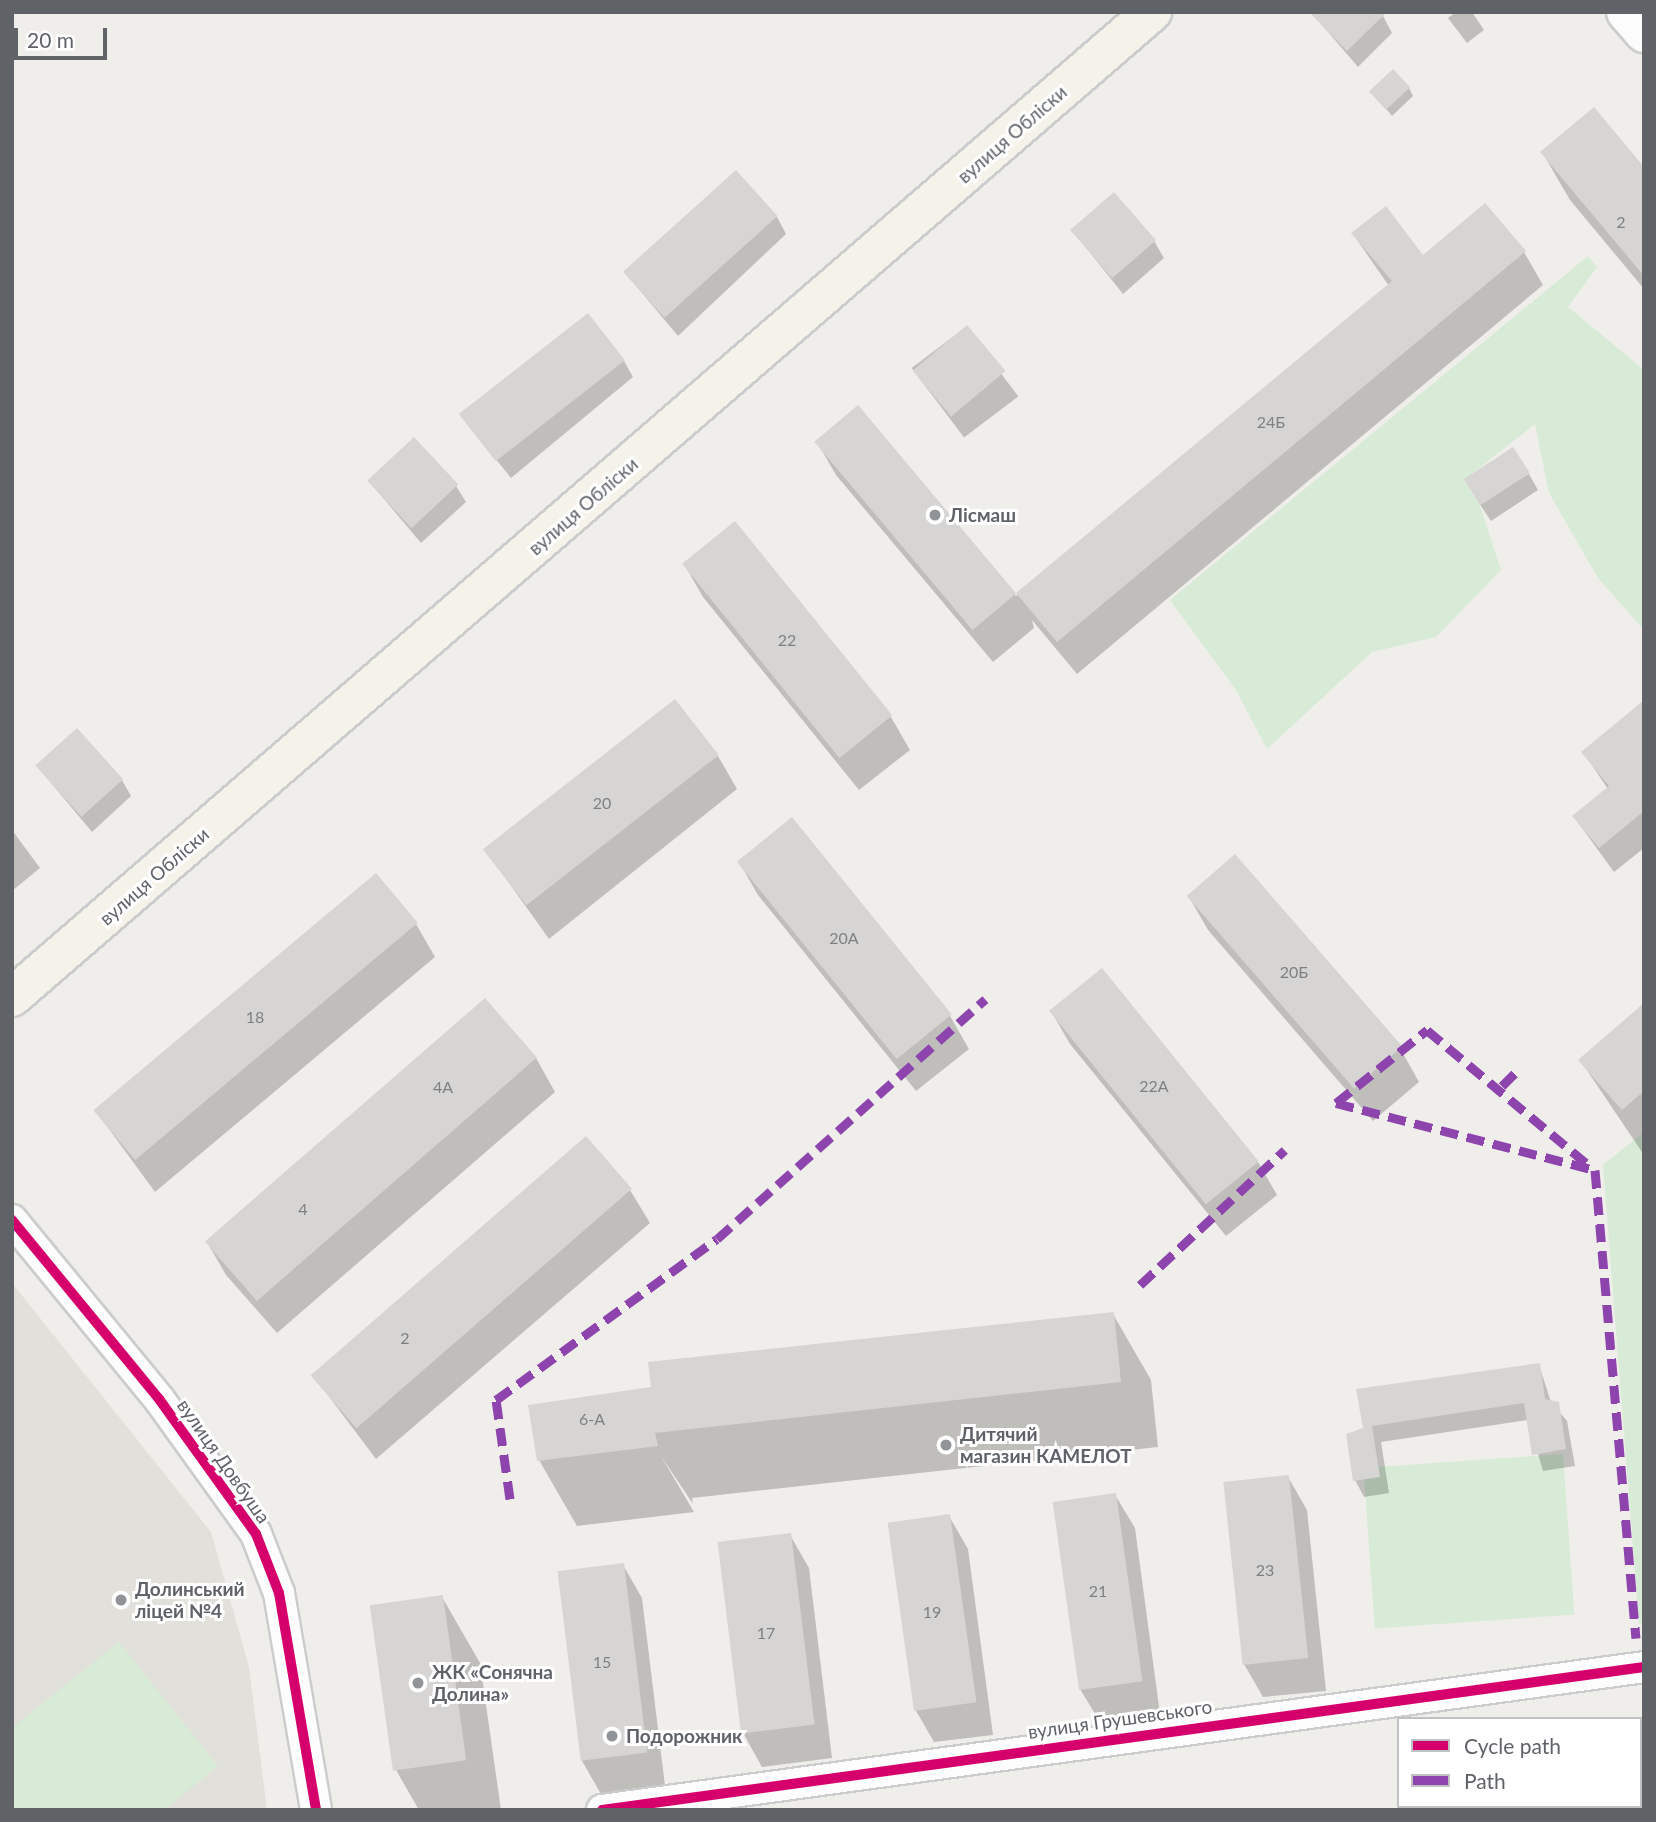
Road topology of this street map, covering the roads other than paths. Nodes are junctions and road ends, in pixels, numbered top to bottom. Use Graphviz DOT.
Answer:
graph roads {
  1 [pos="1152,12"];
  2 [pos="1626,12"];
  3 [pos="1644,33"];
  4 [pos="12,997"];
  5 [pos="12,1220"];
  6 [pos="1644,1667"];
  7 [pos="316,1810"];
  8 [pos="602,1810"];
  1 -- 4 [label="main road, вулиця Обліски"];
  2 -- 3 [label="main road"];
  5 -- 7 [label="street, вулиця Довбуша"];
  6 -- 8 [label="street, вулиця Грушевського"];
}
